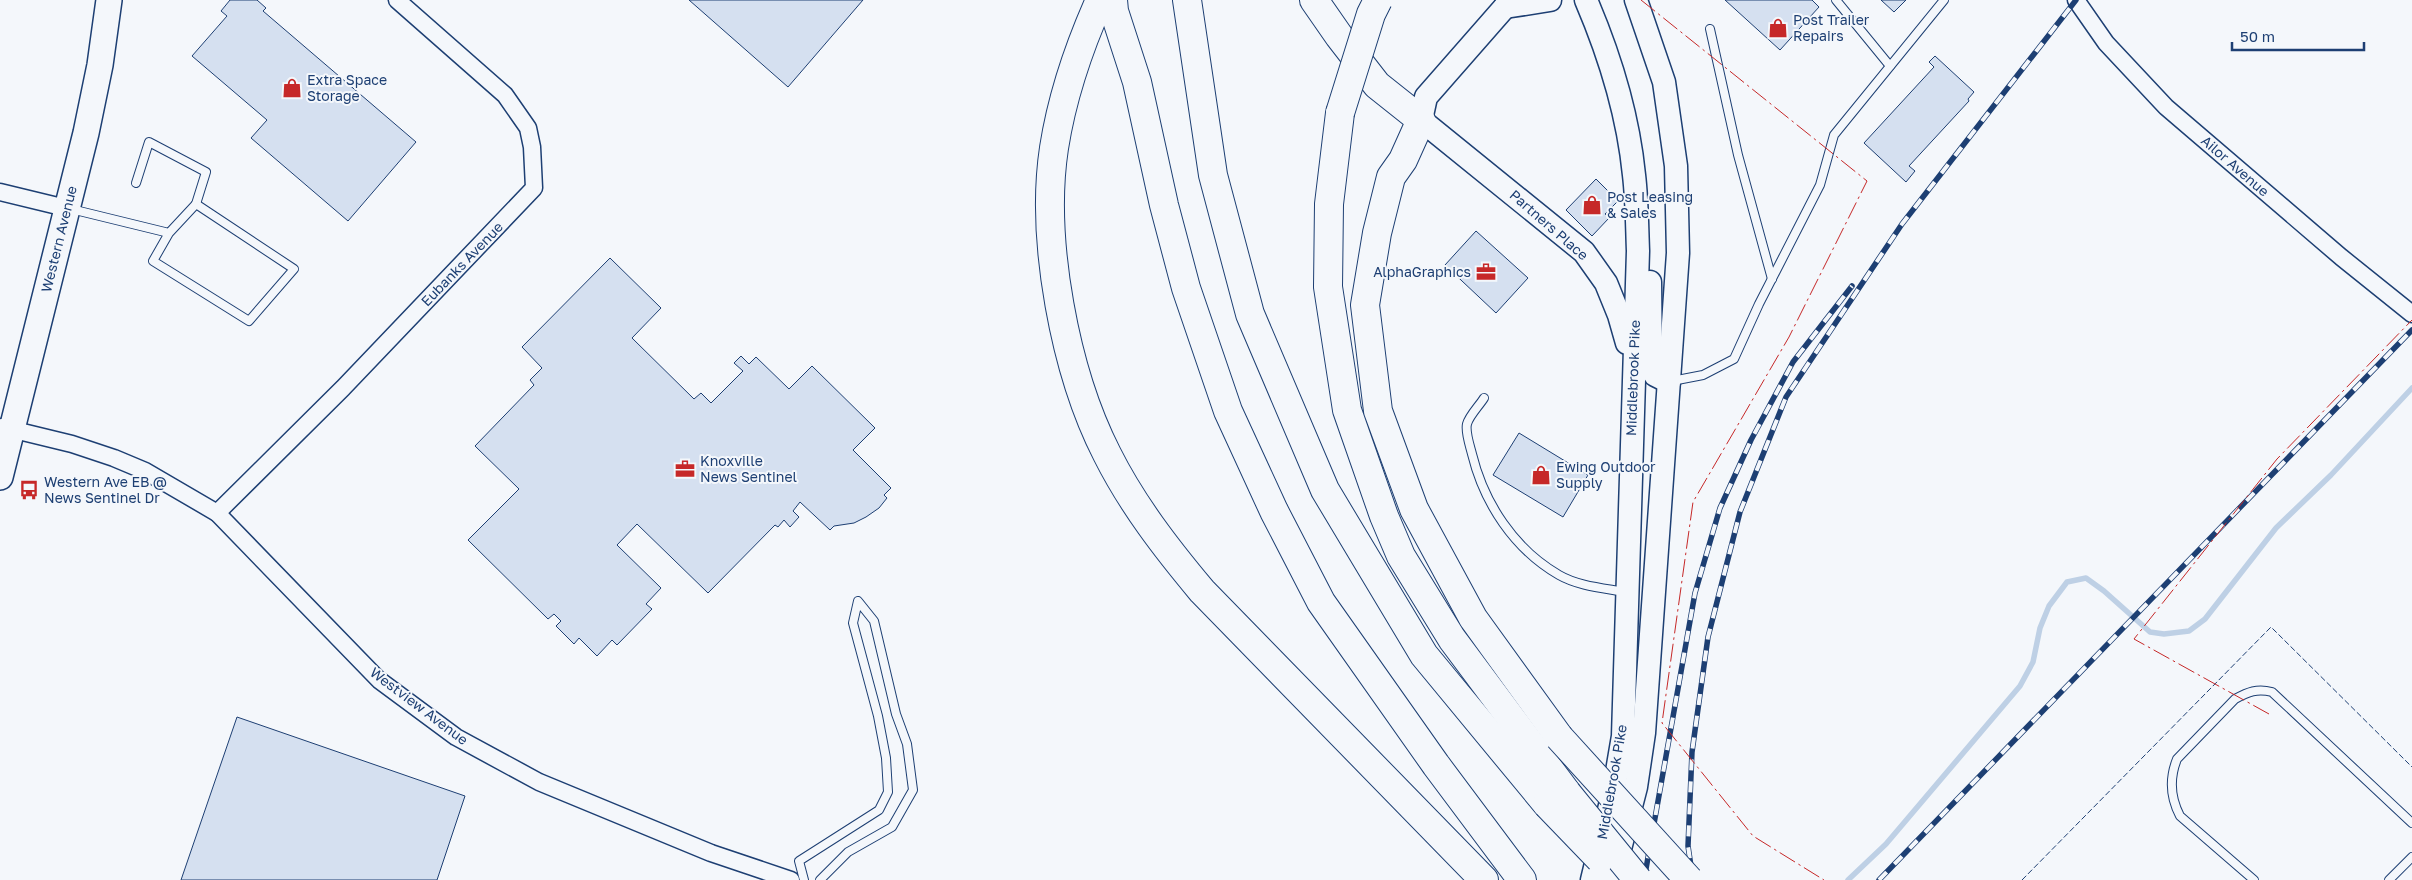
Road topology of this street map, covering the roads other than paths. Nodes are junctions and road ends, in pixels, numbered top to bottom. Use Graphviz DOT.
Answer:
graph roads {
  1 [pos="109,0"];
  2 [pos="397,0"];
  3 [pos="1100,0"];
  4 [pos="1113,0"];
  5 [pos="1132,0"];
  6 [pos="1187,0"];
  7 [pos="1314,0"];
  8 [pos="1378,0"];
  9 [pos="1550,0"];
  10 [pos="1554,0"];
  11 [pos="1636,0"];
  12 [pos="1836,0"];
  13 [pos="1944,0"];
  14 [pos="2076,0"];
  15 [pos="1508,4"];
  16 [pos="1587,4"];
  17 [pos="1710,29"];
  18 [pos="1890,66"];
  19 [pos="1137,82"];
  20 [pos="1421,120"];
  21 [pos="136,183"];
  22 [pos="0,192"];
  23 [pos="196,204"];
  24 [pos="66,208"];
  25 [pos="169,233"];
  26 [pos="1638,251"];
  27 [pos="1772,279"];
  28 [pos="2412,314"];
  29 [pos="1645,378"];
  30 [pos="1484,398"];
  31 [pos="6,428"];
  32 [pos="0,477"];
  33 [pos="217,513"];
  34 [pos="1627,592"];
  35 [pos="1654,593"];
  36 [pos="1557,799"];
  37 [pos="2412,823"];
  38 [pos="2412,857"];
  39 [pos="1521,879"];
  40 [pos="791,880"];
  41 [pos="804,880"];
  42 [pos="820,880"];
  43 [pos="1484,880"];
  44 [pos="1592,880"];
  45 [pos="1612,880"];
  46 [pos="1620,880"];
  47 [pos="1638,880"];
  48 [pos="1689,880"];
  49 [pos="2254,880"];
  50 [pos="2389,880"];
  1 -- 24 [label="main road, Western Avenue"];
  2 -- 33 [label="street, Eubanks Avenue"];
  3 -- 43 [label="highway"];
  4 -- 19 [label="highway"];
  5 -- 19 [label="highway"];
  6 -- 36 [label="highway"];
  7 -- 20 [label="highway"];
  8 -- 36 [label="highway, bridge"];
  9 -- 15 [label="main road"];
  10 -- 16 [label="main road"];
  11 -- 29 [label="main road, Middlebrook Pike"];
  12 -- 18 [label="lane"];
  13 -- 18 [label="lane"];
  14 -- 28 [label="street, Ailor Avenue"];
  15 -- 20 [label="main road"];
  16 -- 26 [label="main road, Middlebrook Pike"];
  17 -- 27 [label="lane"];
  18 -- 27 [label="lane"];
  19 -- 39 [label="highway"];
  20 -- 29 [label="main road, Partners Place"];
  20 -- 48 [label="highway, bridge"];
  21 -- 23 [label="lane"];
  22 -- 24 [label="street"];
  23 -- 25 [label="lane"];
  23 -- 25 [label="lane"];
  24 -- 25 [label="lane"];
  24 -- 31 [label="main road, Western Avenue"];
  26 -- 29 [label="main road, Middlebrook Pike"];
  26 -- 29 [label="main road"];
  27 -- 29 [label="lane"];
  29 -- 34 [label="main road, Middlebrook Pike"];
  29 -- 35 [label="main road, Middlebrook Pike"];
  30 -- 34 [label="lane"];
  31 -- 32 [label="main road, Western Avenue"];
  31 -- 33 [label="street, Westview Avenue"];
  33 -- 40 [label="street, Westview Avenue"];
  34 -- 35 [label="main road"];
  34 -- 44 [label="main road, Middlebrook Pike"];
  35 -- 45 [label="main road, Middlebrook Pike"];
  36 -- 46 [label="highway, bridge"];
  36 -- 47 [label="highway, bridge"];
  37 -- 49 [label="lane"];
  38 -- 50 [label="lane"];
  41 -- 42 [label="lane"];
}
